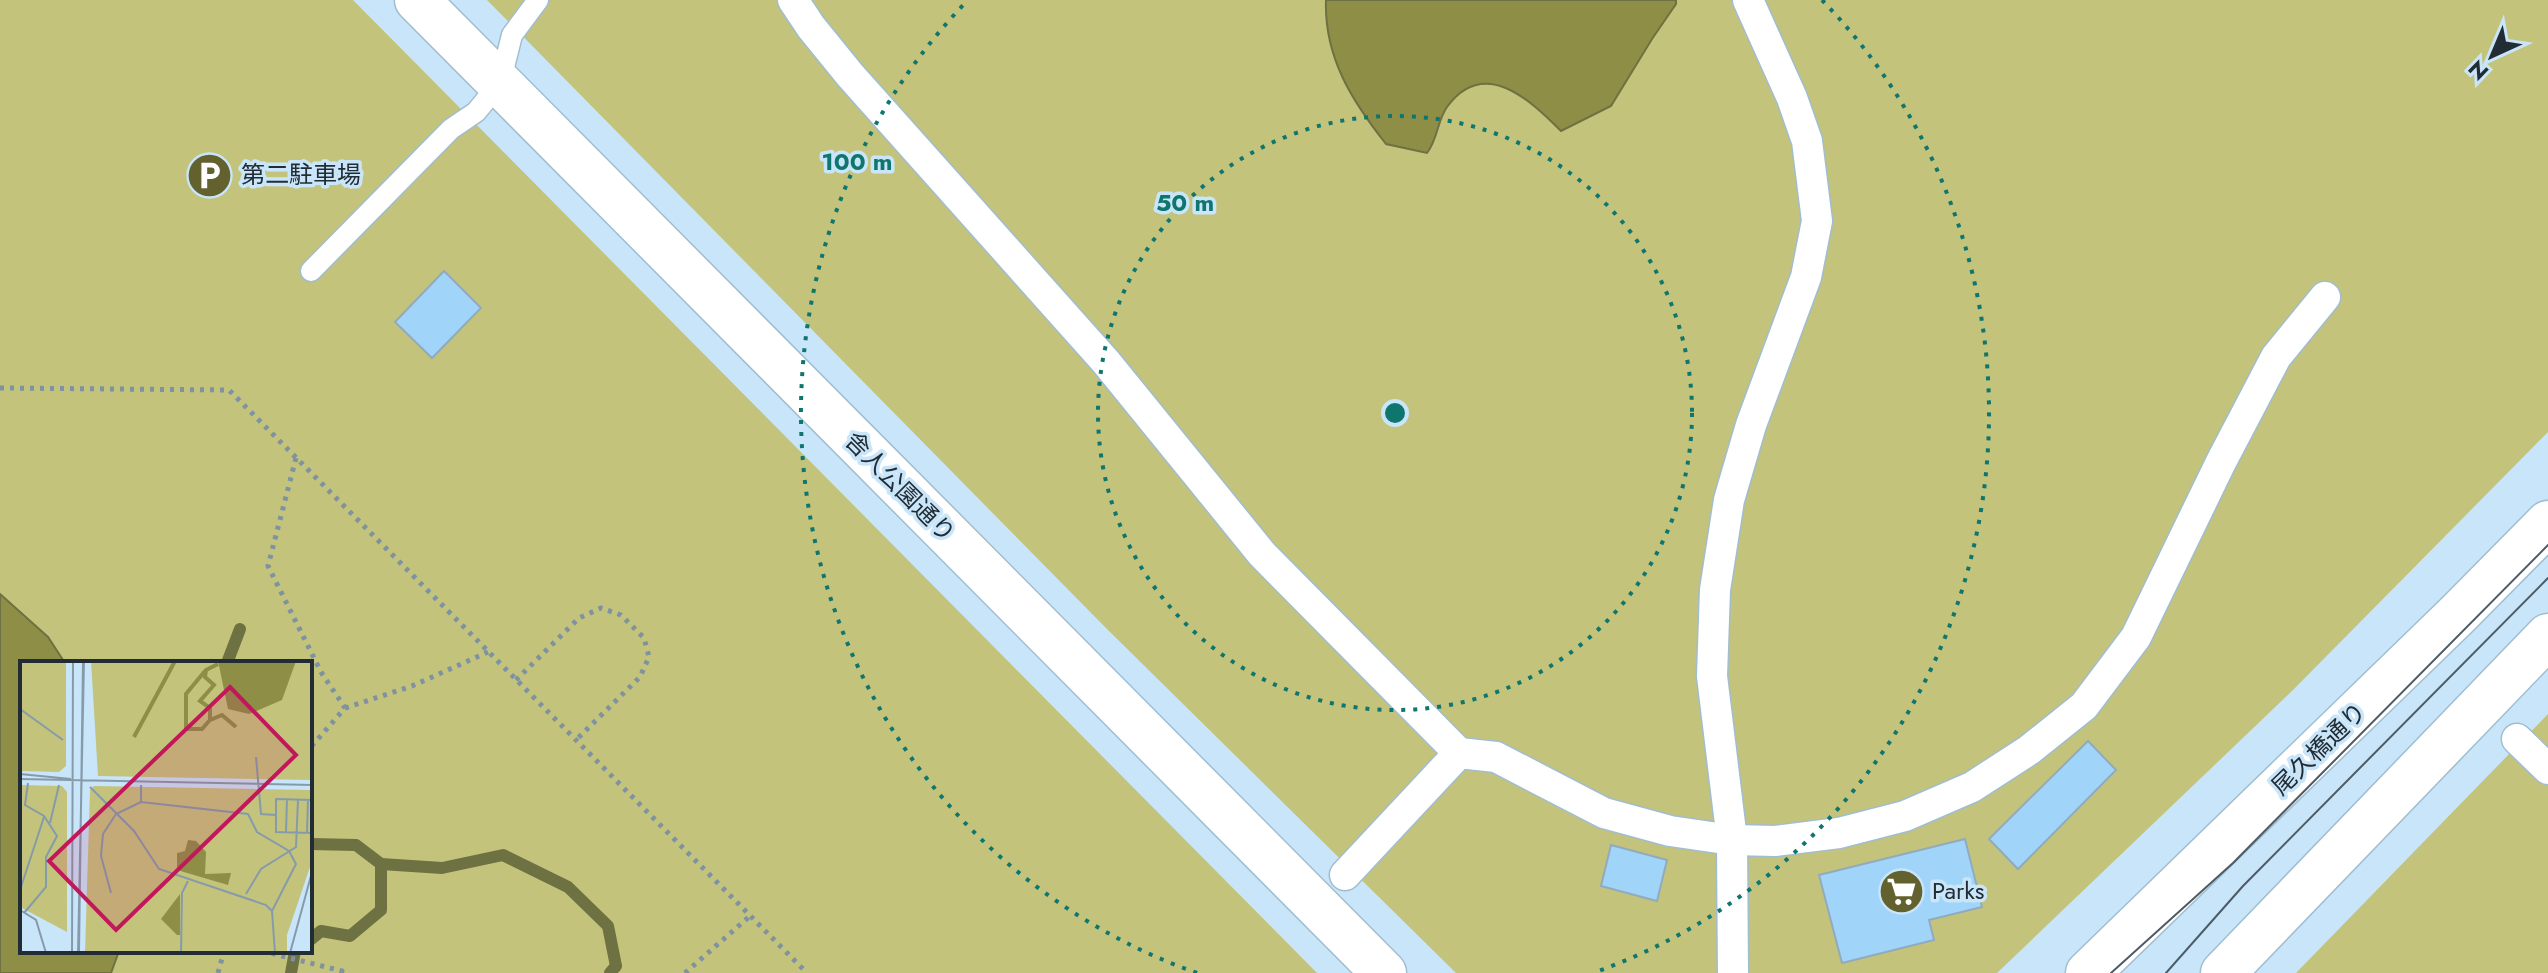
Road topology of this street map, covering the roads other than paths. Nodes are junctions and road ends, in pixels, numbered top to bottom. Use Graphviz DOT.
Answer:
graph roads {
  1 [pos="417,0"];
  2 [pos="538,0"];
  3 [pos="793,0"];
  4 [pos="1748,0"];
  5 [pos="500,83"];
  6 [pos="311,271"];
  7 [pos="2325,297"];
  8 [pos="2548,523"];
  9 [pos="2548,636"];
  10 [pos="2517,739"];
  11 [pos="1459,753"];
  12 [pos="2548,769"];
  13 [pos="1732,840"];
  14 [pos="1345,875"];
  15 [pos="1384,973"];
  16 [pos="1733,973"];
  17 [pos="2088,973"];
  18 [pos="2223,973"];
  1 -- 5 [label="street, 舎人公園通り"];
  2 -- 5 [label="lane"];
  3 -- 11 [label="street"];
  4 -- 13 [label="street"];
  5 -- 6 [label="lane"];
  5 -- 15 [label="street, 舎人公園通り"];
  7 -- 13 [label="street"];
  8 -- 17 [label="street, 尾久橋通り"];
  9 -- 18 [label="street"];
  10 -- 12 [label="street"];
  11 -- 13 [label="street"];
  11 -- 14 [label="street"];
  13 -- 16 [label="street"];
}
